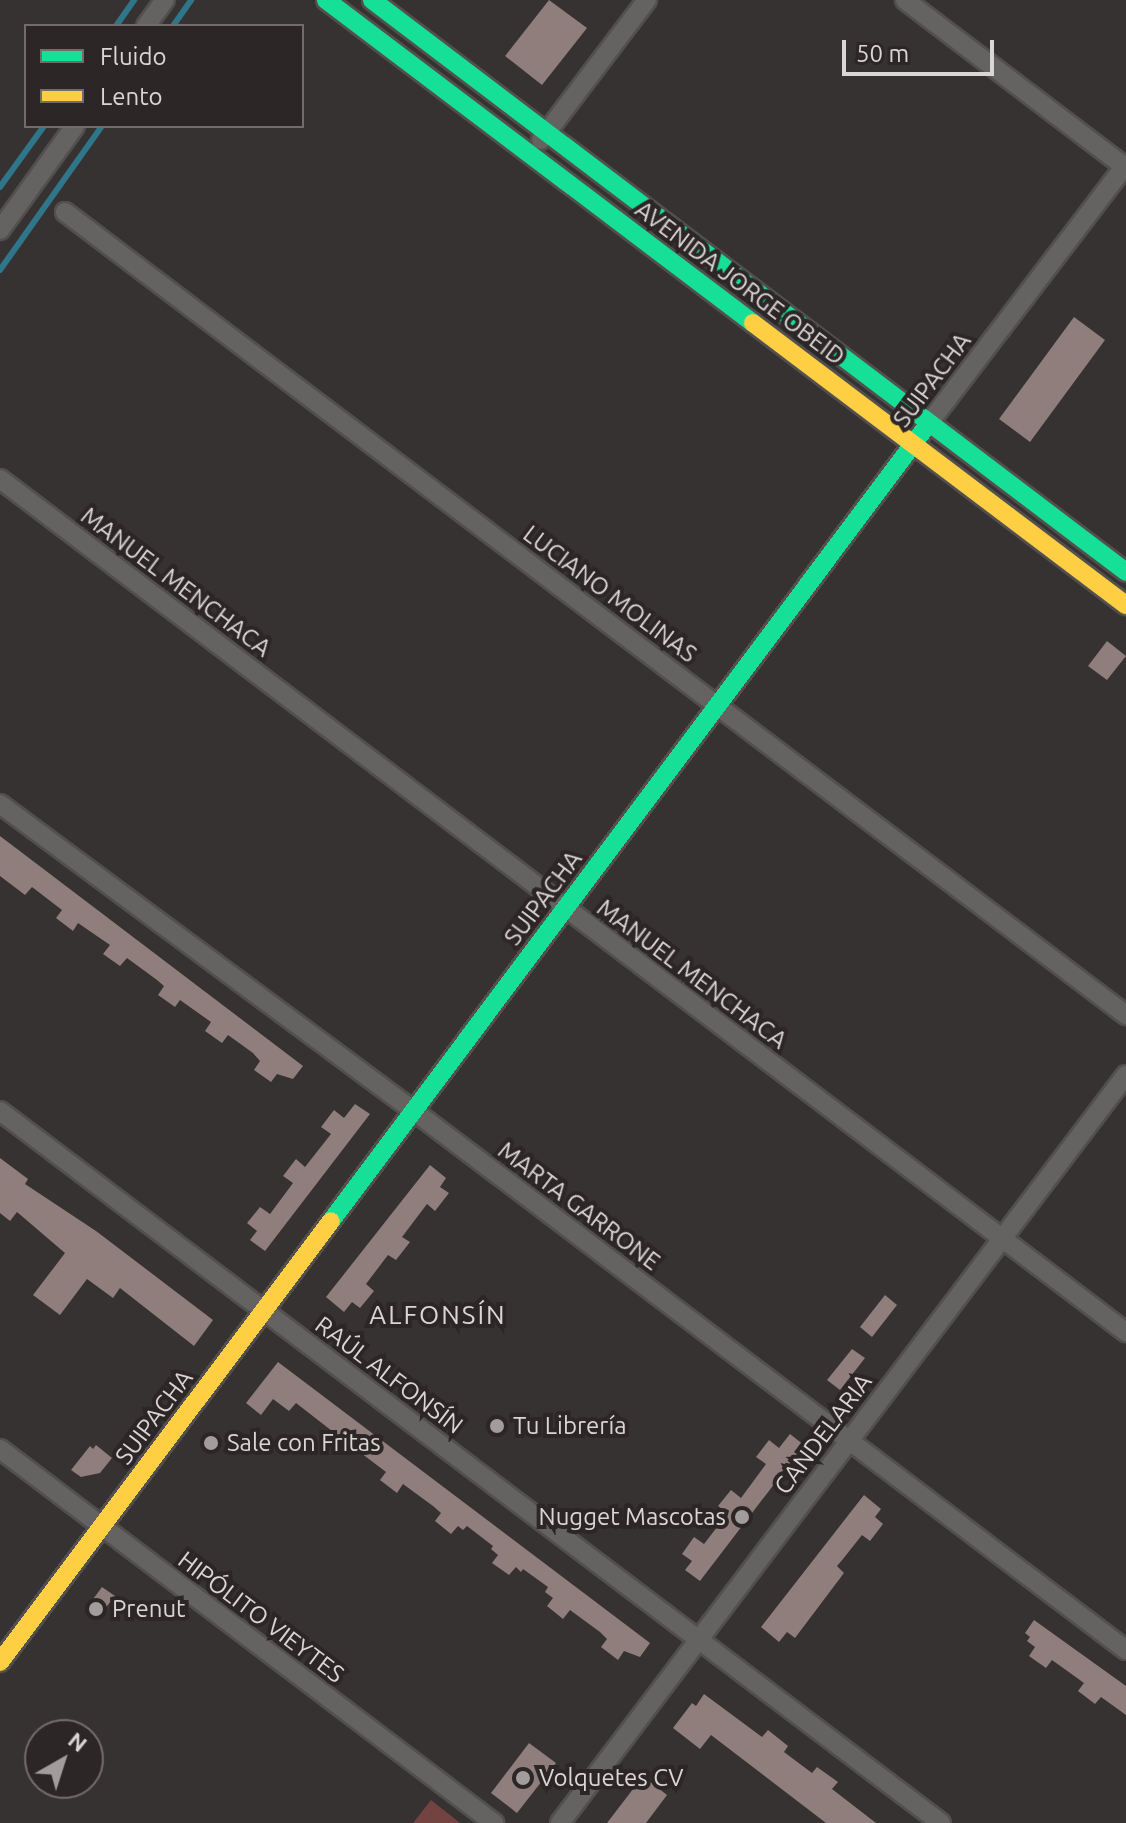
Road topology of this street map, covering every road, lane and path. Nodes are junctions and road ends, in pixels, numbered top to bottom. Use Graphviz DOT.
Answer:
graph roads {
  1 [pos="165,0"];
  2 [pos="326,0"];
  3 [pos="372,0"];
  4 [pos="647,0"];
  5 [pos="905,0"];
  6 [pos="147,24"];
  7 [pos="74,128"];
  8 [pos="547,132"];
  9 [pos="530,155"];
  10 [pos="1125,166"];
  11 [pos="65,212"];
  12 [pos="0,230"];
  13 [pos="929,423"];
  14 [pos="913,444"];
  15 [pos="0,479"];
  16 [pos="1126,572"];
  17 [pos="1126,605"];
  18 [pos="717,706"];
  19 [pos="0,804"];
  20 [pos="566,908"];
  21 [pos="1126,1015"];
  22 [pos="1126,1075"];
  23 [pos="0,1111"];
  24 [pos="414,1111"];
  25 [pos="1002,1238"];
  26 [pos="264,1311"];
  27 [pos="1126,1332"];
  28 [pos="849,1439"];
  29 [pos="0,1449"];
  30 [pos="102,1526"];
  31 [pos="698,1639"];
  32 [pos="1126,1650"];
  33 [pos="0,1662"];
  34 [pos="494,1823"];
  35 [pos="560,1823"];
  36 [pos="941,1823"];
  1 -- 6 [label="street"];
  2 -- 9 [label="main road, AVENIDA JORGE OBEID"];
  3 -- 8 [label="main road, AVENIDA JORGE OBEID"];
  4 -- 8 [label="street"];
  5 -- 10 [label="street"];
  7 -- 12 [label="street"];
  8 -- 9 [label="street"];
  8 -- 13 [label="main road, AVENIDA JORGE OBEID"];
  9 -- 14 [label="main road, AVENIDA JORGE OBEID"];
  10 -- 13 [label="street, SUIPACHA"];
  11 -- 18 [label="street, LUCIANO MOLINAS"];
  13 -- 14 [label="main road, SUIPACHA"];
  13 -- 16 [label="main road, AVENIDA JORGE OBEID"];
  14 -- 17 [label="main road, AVENIDA JORGE OBEID"];
  14 -- 18 [label="main road, SUIPACHA"];
  15 -- 20 [label="street, MANUEL MENCHACA"];
  18 -- 20 [label="main road, SUIPACHA"];
  18 -- 21 [label="street, LUCIANO MOLINAS"];
  19 -- 24 [label="street, MARTA GARRONE"];
  20 -- 24 [label="main road, SUIPACHA"];
  20 -- 25 [label="street, MANUEL MENCHACA"];
  22 -- 25 [label="street, CANDELARIA"];
  23 -- 26 [label="street, RAÚL ALFONSÍN"];
  24 -- 26 [label="main road, SUIPACHA"];
  24 -- 28 [label="street, MARTA GARRONE"];
  25 -- 27 [label="street, MANUEL MENCHACA"];
  25 -- 28 [label="street, CANDELARIA"];
  26 -- 30 [label="main road, SUIPACHA"];
  26 -- 31 [label="street, RAÚL ALFONSÍN"];
  28 -- 31 [label="street, CANDELARIA"];
  28 -- 32 [label="street, MARTA GARRONE"];
  29 -- 30 [label="street, HIPÓLITO VIEYTES"];
  30 -- 33 [label="main road, SUIPACHA"];
  30 -- 34 [label="street, HIPÓLITO VIEYTES"];
  31 -- 35 [label="street, CANDELARIA"];
  31 -- 36 [label="street, RAÚL ALFONSÍN"];
}
